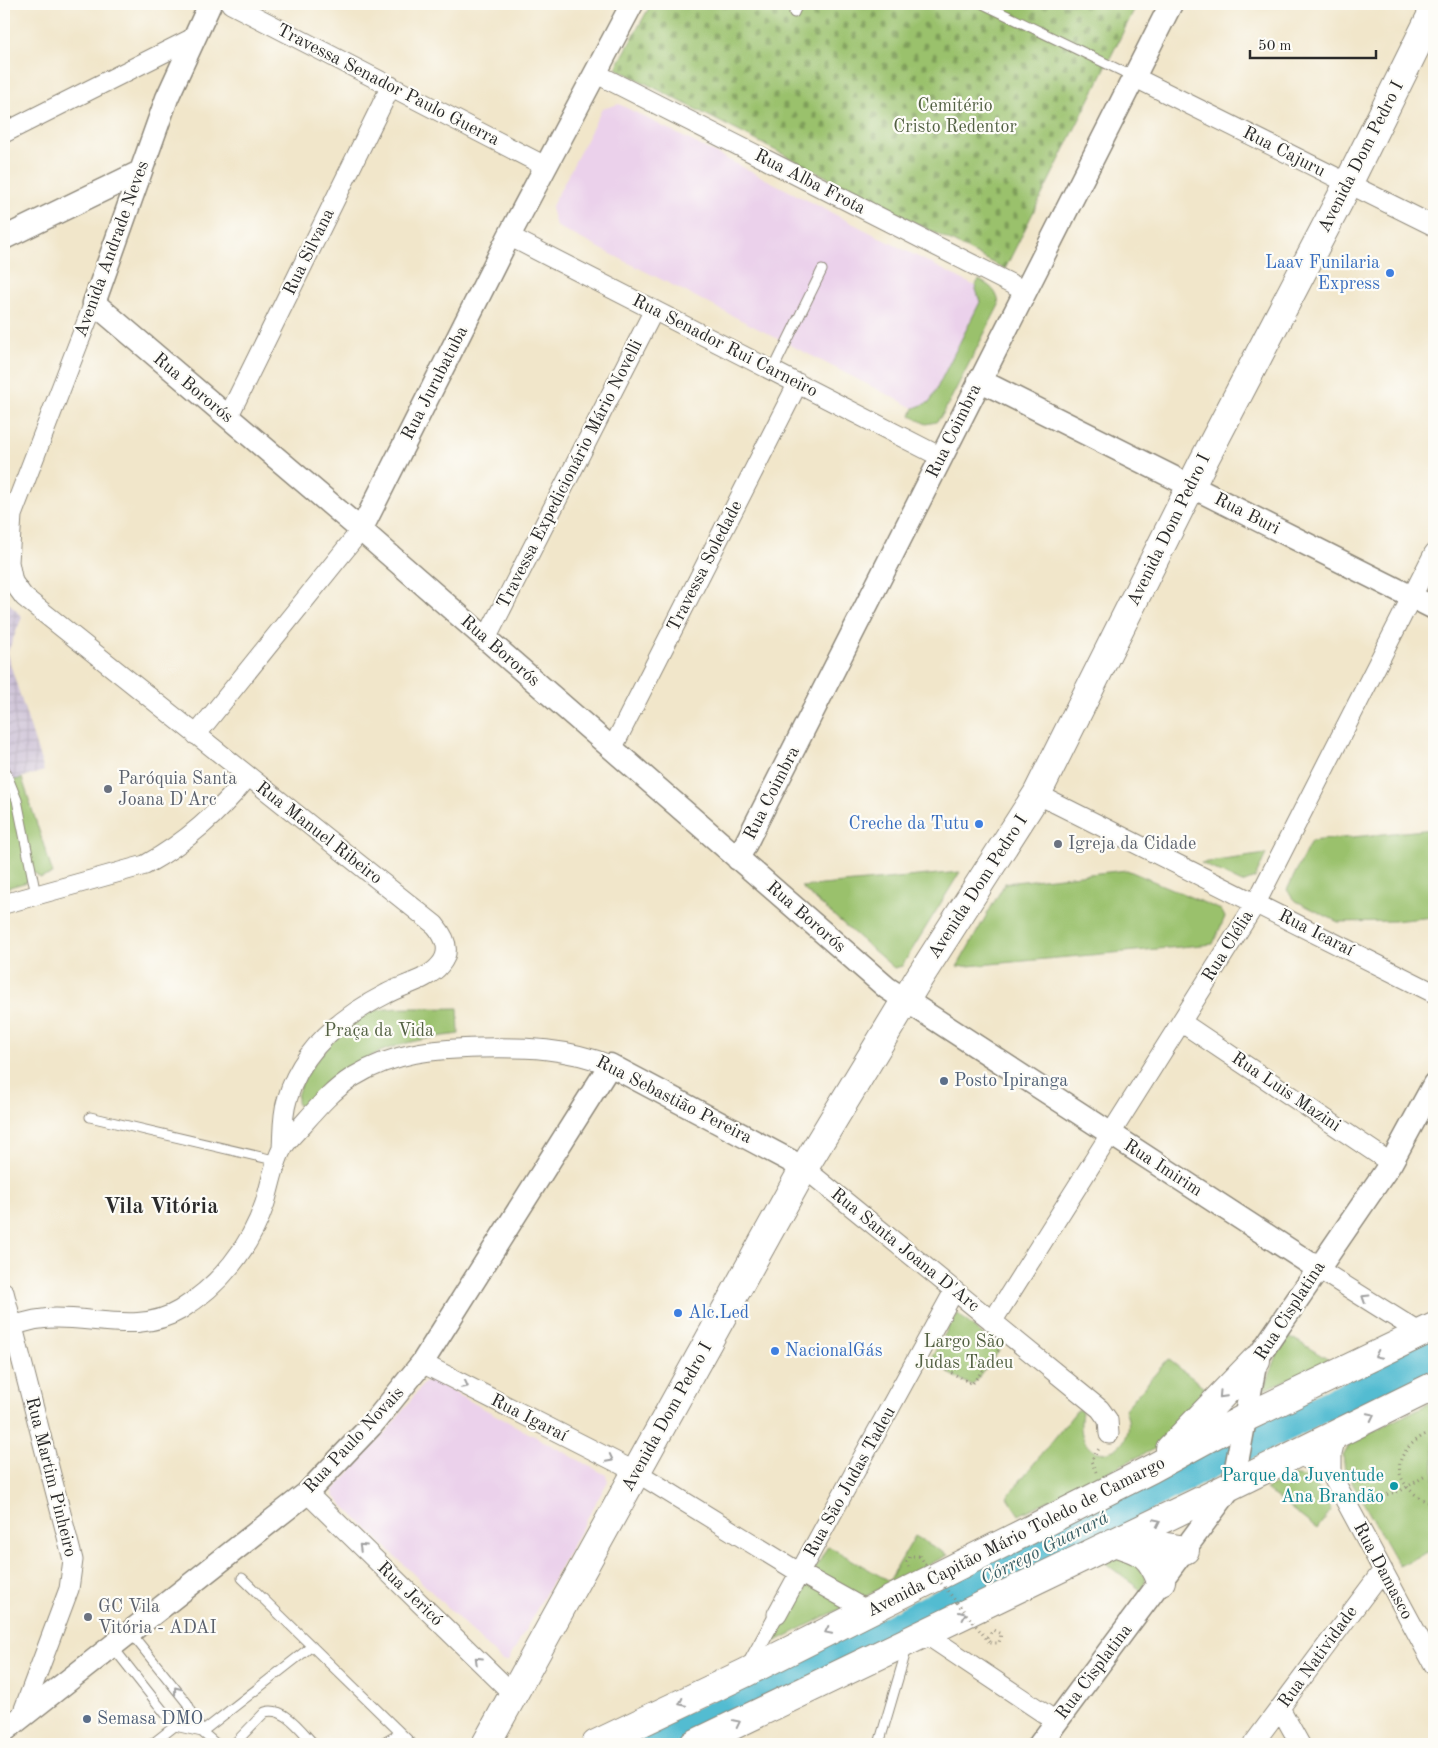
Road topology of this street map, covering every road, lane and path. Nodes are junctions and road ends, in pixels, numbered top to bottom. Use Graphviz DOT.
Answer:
graph roads {
  1 [pos="210,4"];
  2 [pos="231,4"];
  3 [pos="632,4"];
  4 [pos="798,4"];
  5 [pos="983,4"];
  6 [pos="1171,4"];
  7 [pos="1434,10"];
  8 [pos="265,11"];
  9 [pos="794,13"];
  10 [pos="192,38"];
  11 [pos="595,73"];
  12 [pos="1134,77"];
  13 [pos="390,86"];
  14 [pos="4,133"];
  15 [pos="546,166"];
  16 [pos="140,172"];
  17 [pos="1348,184"];
  18 [pos="1434,226"];
  19 [pos="509,236"];
  20 [pos="4,238"];
  21 [pos="822,270"];
  22 [pos="1025,291"];
  23 [pos="94,303"];
  24 [pos="654,310"];
  25 [pos="773,370"];
  26 [pos="979,380"];
  27 [pos="798,383"];
  28 [pos="228,417"];
  29 [pos="941,457"];
  30 [pos="1191,486"];
  31 [pos="11,494"];
  32 [pos="360,530"];
  33 [pos="1434,553"];
  34 [pos="1412,597"];
  35 [pos="1434,608"];
  36 [pos="486,639"];
  37 [pos="196,735"];
  38 [pos="612,749"];
  39 [pos="4,768"];
  40 [pos="248,777"];
  41 [pos="1036,794"];
  42 [pos="738,859"];
  43 [pos="36,895"];
  44 [pos="1256,903"];
  45 [pos="4,904"];
  46 [pos="1434,993"];
  47 [pos="906,1000"];
  48 [pos="1181,1022"];
  49 [pos="610,1064"];
  50 [pos="1434,1084"];
  51 [pos="90,1117"];
  52 [pos="1111,1134"];
  53 [pos="280,1155"];
  54 [pos="1391,1163"];
  55 [pos="804,1168"];
  56 [pos="1317,1268"];
  57 [pos="954,1290"];
  58 [pos="4,1292"];
  59 [pos="992,1322"];
  60 [pos="8,1329"];
  61 [pos="1428,1330"];
  62 [pos="1010,1336"];
  63 [pos="919,1354"];
  64 [pos="1256,1360"];
  65 [pos="422,1363"];
  66 [pos="1434,1386"];
  67 [pos="1243,1430"];
  68 [pos="1434,1430"];
  69 [pos="1428,1432"];
  70 [pos="1336,1433"];
  71 [pos="1109,1434"];
  72 [pos="1434,1434"];
  73 [pos="1296,1454"];
  74 [pos="1151,1469"];
  75 [pos="636,1472"];
  76 [pos="1427,1475"];
  77 [pos="1235,1476"];
  78 [pos="1332,1476"];
  79 [pos="1407,1487"];
  80 [pos="307,1492"];
  81 [pos="1105,1492"];
  82 [pos="1434,1502"];
  83 [pos="1348,1506"];
  84 [pos="1117,1541"];
  85 [pos="1185,1550"];
  86 [pos="919,1556"];
  87 [pos="1383,1570"];
  88 [pos="800,1573"];
  89 [pos="242,1578"];
  90 [pos="1161,1581"];
  91 [pos="868,1611"];
  92 [pos="777,1614"];
  93 [pos="130,1632"];
  94 [pos="917,1637"];
  95 [pos="987,1637"];
  96 [pos="1429,1641"];
  97 [pos="112,1646"];
  98 [pos="312,1646"];
  99 [pos="1434,1665"];
  100 [pos="745,1672"];
  101 [pos="513,1694"];
  102 [pos="1280,1708"];
  103 [pos="1057,1722"];
  104 [pos="12,1724"];
  105 [pos="176,1726"];
  106 [pos="202,1732"];
  107 [pos="401,1733"];
  108 [pos="491,1741"];
  109 [pos="702,1742"];
  110 [pos="152,1744"];
  111 [pos="216,1744"];
  112 [pos="234,1744"];
  113 [pos="314,1744"];
  114 [pos="382,1744"];
  115 [pos="412,1744"];
  116 [pos="596,1744"];
  117 [pos="879,1744"];
  118 [pos="1040,1744"];
  119 [pos="1253,1744"];
  120 [pos="1300,1744"];
  1 -- 10 [label="street, Avenida Andrade Neves"];
  2 -- 8 [label="street, Travessa Senador Paulo Guerra"];
  3 -- 11 [label="street, Rua Jurubatuba"];
  4 -- 9 [label="lane"];
  5 -- 12 [label="lane"];
  6 -- 12 [label="street, Rua Coimbra"];
  7 -- 17 [label="main road, Avenida Dom Pedro I"];
  8 -- 13 [label="street, Travessa Senador Paulo Guerra"];
  10 -- 14 [label="street"];
  10 -- 16 [label="street, Avenida Andrade Neves"];
  11 -- 15 [label="street, Rua Jurubatuba"];
  11 -- 22 [label="street, Rua Alba Frota"];
  12 -- 17 [label="street, Rua Cajuru"];
  12 -- 22 [label="street, Rua Coimbra"];
  13 -- 15 [label="street, Travessa Senador Paulo Guerra"];
  13 -- 28 [label="street, Rua Silvana"];
  15 -- 19 [label="street, Rua Jurubatuba"];
  16 -- 20 [label="street"];
  16 -- 23 [label="street, Avenida Andrade Neves"];
  17 -- 18 [label="street, Rua Cajuru"];
  17 -- 30 [label="main road, Avenida Dom Pedro I"];
  19 -- 24 [label="street, Rua Senador Rui Carneiro"];
  19 -- 32 [label="street, Rua Jurubatuba"];
  21 -- 25 [label="lane"];
  22 -- 26 [label="street, Rua Coimbra"];
  23 -- 28 [label="street, Rua Bororós"];
  23 -- 31 [label="street, Avenida Andrade Neves"];
  24 -- 25 [label="street, Rua Senador Rui Carneiro"];
  24 -- 36 [label="street, Travessa Expedicionário Mário Novelli"];
  25 -- 27 [label="street, Rua Senador Rui Carneiro"];
  26 -- 29 [label="street, Rua Coimbra"];
  26 -- 30 [label="street, Rua Buri"];
  27 -- 29 [label="street, Rua Senador Rui Carneiro"];
  27 -- 38 [label="street, Travessa Soledade"];
  28 -- 32 [label="street, Rua Bororós"];
  29 -- 42 [label="street, Rua Coimbra"];
  30 -- 34 [label="street, Rua Buri"];
  30 -- 41 [label="main road, Avenida Dom Pedro I"];
  31 -- 37 [label="street, Rua Manuel Ribeiro"];
  32 -- 36 [label="street, Rua Bororós"];
  32 -- 37 [label="street, Rua Jurubatuba"];
  33 -- 34 [label="street, Rua Clélia"];
  34 -- 35 [label="street, Rua Buri"];
  34 -- 44 [label="street, Rua Clélia"];
  36 -- 38 [label="street, Rua Bororós"];
  37 -- 40 [label="street, Rua Manuel Ribeiro"];
  38 -- 42 [label="street, Rua Bororós"];
  39 -- 43 [label="lane"];
  40 -- 43 [label="street"];
  40 -- 53 [label="street, Rua Manuel Ribeiro"];
  41 -- 44 [label="street, Rua Icaraí"];
  41 -- 47 [label="main road, Avenida Dom Pedro I"];
  42 -- 47 [label="street, Rua Bororós"];
  43 -- 45 [label="street"];
  44 -- 46 [label="street, Rua Icaraí"];
  44 -- 48 [label="street, Rua Clélia"];
  47 -- 52 [label="street, Rua Imirim"];
  47 -- 55 [label="main road, Avenida Dom Pedro I"];
  48 -- 52 [label="street, Rua Clélia"];
  48 -- 54 [label="street, Rua Luis Mazini"];
  49 -- 53 [label="street, Rua Sebastião Pereira"];
  49 -- 55 [label="street, Rua Sebastião Pereira"];
  49 -- 65 [label="street, Rua Paulo Novais"];
  50 -- 54 [label="street, Rua Cisplatina"];
  51 -- 53 [label="lane"];
  52 -- 56 [label="street, Rua Imirim"];
  52 -- 59 [label="street, Rua Clélia"];
  53 -- 60 [label="street, Rua Sebastião Pereira"];
  54 -- 56 [label="street, Rua Cisplatina"];
  55 -- 57 [label="street, Rua Santa Joana D'Arc"];
  55 -- 75 [label="main road, Avenida Dom Pedro I"];
  61 -- 56 [label="street, Rua Imirim, one-way"];
  56 -- 64 [label="street, Rua Cisplatina"];
  57 -- 59 [label="street, Rua Santa Joana D'Arc"];
  57 -- 63 [label="street, Rua São Judas Tadeu"];
  58 -- 60 [label="street, Rua Martim Pinheiro"];
  59 -- 62 [label="street, Rua Santa Joana D'Arc"];
  60 -- 104 [label="street, Rua Martim Pinheiro"];
  61 -- 67 [label="main road, Avenida Capitão Mário Toledo de Camargo, one-way"];
  62 -- 63 [label="path"];
  62 -- 71 [label="street, Rua Santa Joana D'Arc"];
  63 -- 88 [label="street, Rua São Judas Tadeu"];
  64 -- 67 [label="street, Rua Cisplatina"];
  64 -- 74 [label="main road, one-way"];
  65 -- 75 [label="street, Rua Igaraí, one-way"];
  65 -- 80 [label="street, Rua Paulo Novais"];
  70 -- 66 [label="main road, one-way"];
  67 -- 74 [label="main road, Avenida Capitão Mário Toledo de Camargo"];
  67 -- 77 [label="street, Rua Cisplatina"];
  68 -- 69 [label="path"];
  69 -- 72 [label="path"];
  69 -- 79 [label="path"];
  70 -- 73 [label="main road"];
  70 -- 78 [label="street, Rua Damasco"];
  71 -- 81 [label="path"];
  73 -- 77 [label="main road"];
  73 -- 78 [label="street, Rua Damasco"];
  74 -- 81 [label="main road, Avenida Capitão Mário Toledo de Camargo"];
  75 -- 88 [label="street, Rua Igaraí"];
  75 -- 101 [label="main road, Avenida Dom Pedro I"];
  76 -- 79 [label="path"];
  84 -- 77 [label="main road, one-way"];
  77 -- 85 [label="street, Rua Cisplatina"];
  78 -- 83 [label="street, Rua Damasco"];
  79 -- 82 [label="path"];
  79 -- 83 [label="path"];
  80 -- 93 [label="street, Rua Paulo Novais"];
  101 -- 80 [label="street, Rua Jericó, one-way"];
  81 -- 91 [label="main road, Avenida Capitão Mário Toledo de Camargo"];
  83 -- 87 [label="street, Rua Damasco"];
  84 -- 85 [label="main road"];
  84 -- 90 [label="main road"];
  94 -- 84 [label="main road, one-way"];
  85 -- 90 [label="street, Rua Cisplatina"];
  86 -- 95 [label="path, bridge"];
  87 -- 96 [label="street, Rua Damasco"];
  87 -- 102 [label="street, Rua Natividade"];
  88 -- 91 [label="street, Rua Igaraí"];
  88 -- 92 [label="street, Rua São Judas Tadeu"];
  89 -- 98 [label="lane"];
  90 -- 103 [label="street, Rua Cisplatina"];
  91 -- 100 [label="main road, Avenida Capitão Mário Toledo de Camargo, one-way"];
  92 -- 100 [label="street, Rua São Judas Tadeu"];
  93 -- 97 [label="street, Rua Paulo Novais"];
  106 -- 93 [label="lane, one-way"];
  94 -- 103 [label="street"];
  109 -- 94 [label="main road, one-way"];
  94 -- 117 [label="lane"];
  96 -- 99 [label="street, Rua Damasco"];
  97 -- 104 [label="street, Rua Paulo Novais"];
  97 -- 105 [label="lane"];
  98 -- 106 [label="lane"];
  98 -- 107 [label="lane"];
  100 -- 116 [label="main road, Avenida Capitão Mário Toledo de Camargo, one-way"];
  101 -- 108 [label="main road, Avenida Dom Pedro I"];
  102 -- 119 [label="street, Rua Natividade"];
  102 -- 120 [label="street"];
  103 -- 118 [label="street, Rua Cisplatina"];
  105 -- 106 [label="lane"];
  105 -- 110 [label="lane"];
  106 -- 111 [label="lane"];
  107 -- 114 [label="lane"];
  107 -- 115 [label="lane"];
  112 -- 113 [label="lane"];
}
